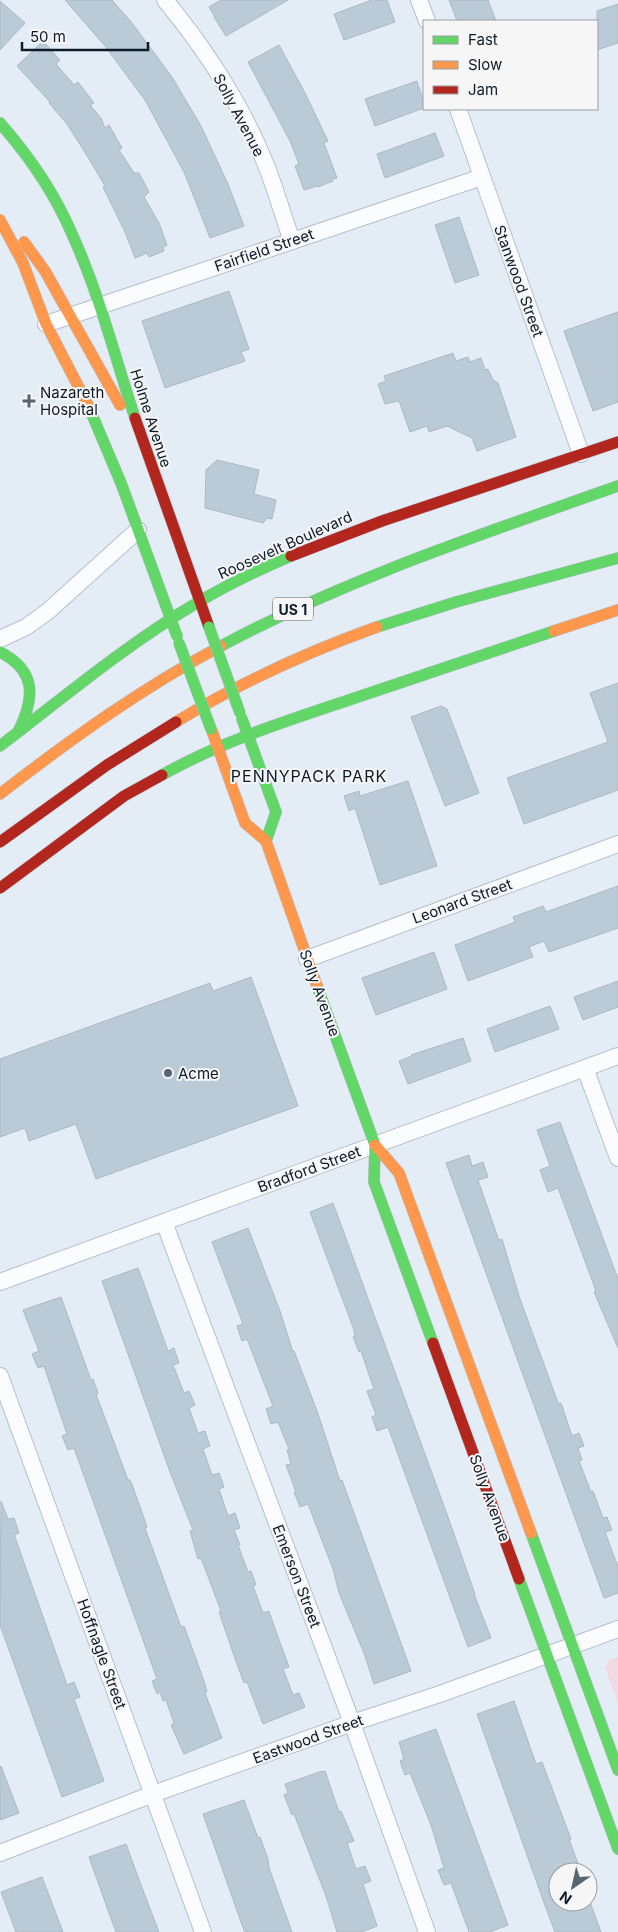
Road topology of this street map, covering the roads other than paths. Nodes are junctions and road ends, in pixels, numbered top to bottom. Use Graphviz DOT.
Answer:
graph roads {
  1 [pos="165,0"];
  2 [pos="419,0"];
  3 [pos="427,20"];
  4 [pos="458,110"];
  5 [pos="0,123"];
  6 [pos="482,178"];
  7 [pos="0,215"];
  8 [pos="0,220"];
  9 [pos="292,241"];
  10 [pos="99,306"];
  11 [pos="70,315"];
  12 [pos="46,324"];
  13 [pos="618,442"];
  14 [pos="144,448"];
  15 [pos="581,454"];
  16 [pos="618,486"];
  17 [pos="138,530"];
  18 [pos="618,558"];
  19 [pos="200,602"];
  20 [pos="618,610"];
  21 [pos="171,619"];
  22 [pos="0,639"];
  23 [pos="0,652"];
  24 [pos="18,733"];
  25 [pos="248,736"];
  26 [pos="0,746"];
  27 [pos="218,748"];
  28 [pos="0,794"];
  29 [pos="266,841"];
  30 [pos="0,842"];
  31 [pos="618,844"];
  32 [pos="0,888"];
  33 [pos="307,959"];
  34 [pos="618,1056"];
  35 [pos="585,1068"];
  36 [pos="375,1145"];
  37 [pos="618,1158"];
  38 [pos="164,1222"];
  39 [pos="0,1282"];
  40 [pos="0,1376"];
  41 [pos="618,1629"];
  42 [pos="572,1646"];
  43 [pos="547,1655"];
  44 [pos="352,1723"];
  45 [pos="618,1770"];
  46 [pos="153,1794"];
  47 [pos="618,1849"];
  48 [pos="0,1853"];
  49 [pos="204,1932"];
  50 [pos="427,1932"];
  1 -- 9 [label="street, Solly Avenue"];
  2 -- 3 [label="street"];
  4 -- 6 [label="street, Stanwood Street"];
  5 -- 10 [label="main road, Holme Avenue"];
  6 -- 9 [label="street, Fairfield Street"];
  6 -- 15 [label="street, Stanwood Street"];
  7 -- 11 [label="main road"];
  8 -- 12 [label="main road"];
  9 -- 10 [label="street, Fairfield Street"];
  10 -- 11 [label="street, Fairfield Street"];
  10 -- 14 [label="main road, Holme Avenue"];
  11 -- 12 [label="street, Fairfield Street"];
  11 -- 14 [label="main road"];
  12 -- 17 [label="main road"];
  13 -- 15 [label="main road, Roosevelt Boulevard"];
  14 -- 19 [label="main road, Holme Avenue"];
  15 -- 19 [label="main road, Roosevelt Boulevard"];
  16 -- 28 [label="main road, US 1"];
  17 -- 21 [label="main road"];
  17 -- 22 [label="street"];
  18 -- 30 [label="main road"];
  19 -- 21 [label="main road, Roosevelt Boulevard"];
  19 -- 25 [label="main road, Holme Avenue, bridge"];
  20 -- 25 [label="main road"];
  21 -- 24 [label="main road, Roosevelt Boulevard"];
  21 -- 27 [label="main road, bridge"];
  23 -- 24 [label="main road"];
  24 -- 26 [label="main road, Roosevelt Boulevard"];
  25 -- 27 [label="main road"];
  25 -- 29 [label="main road"];
  27 -- 29 [label="main road"];
  27 -- 32 [label="main road"];
  29 -- 33 [label="main road, Solly Avenue"];
  31 -- 33 [label="street, Leonard Street"];
  33 -- 36 [label="main road, Solly Avenue"];
  34 -- 35 [label="street, Bradford Street"];
  35 -- 36 [label="street, Bradford Street"];
  35 -- 37 [label="street"];
  36 -- 38 [label="street, Bradford Street"];
  36 -- 42 [label="main road, Solly Avenue"];
  36 -- 43 [label="main road, Solly Avenue"];
  38 -- 39 [label="street, Bradford Street"];
  38 -- 44 [label="street, Emerson Street"];
  40 -- 46 [label="street, Hoffnagle Street"];
  41 -- 42 [label="street, Eastwood Street"];
  42 -- 43 [label="street, Eastwood Street"];
  42 -- 45 [label="main road, Solly Avenue"];
  43 -- 44 [label="street, Eastwood Street"];
  43 -- 47 [label="main road, Solly Avenue"];
  44 -- 46 [label="street, Eastwood Street"];
  44 -- 50 [label="street, Emerson Street"];
  46 -- 48 [label="street, Eastwood Street"];
  46 -- 49 [label="street, Hoffnagle Street"];
}
